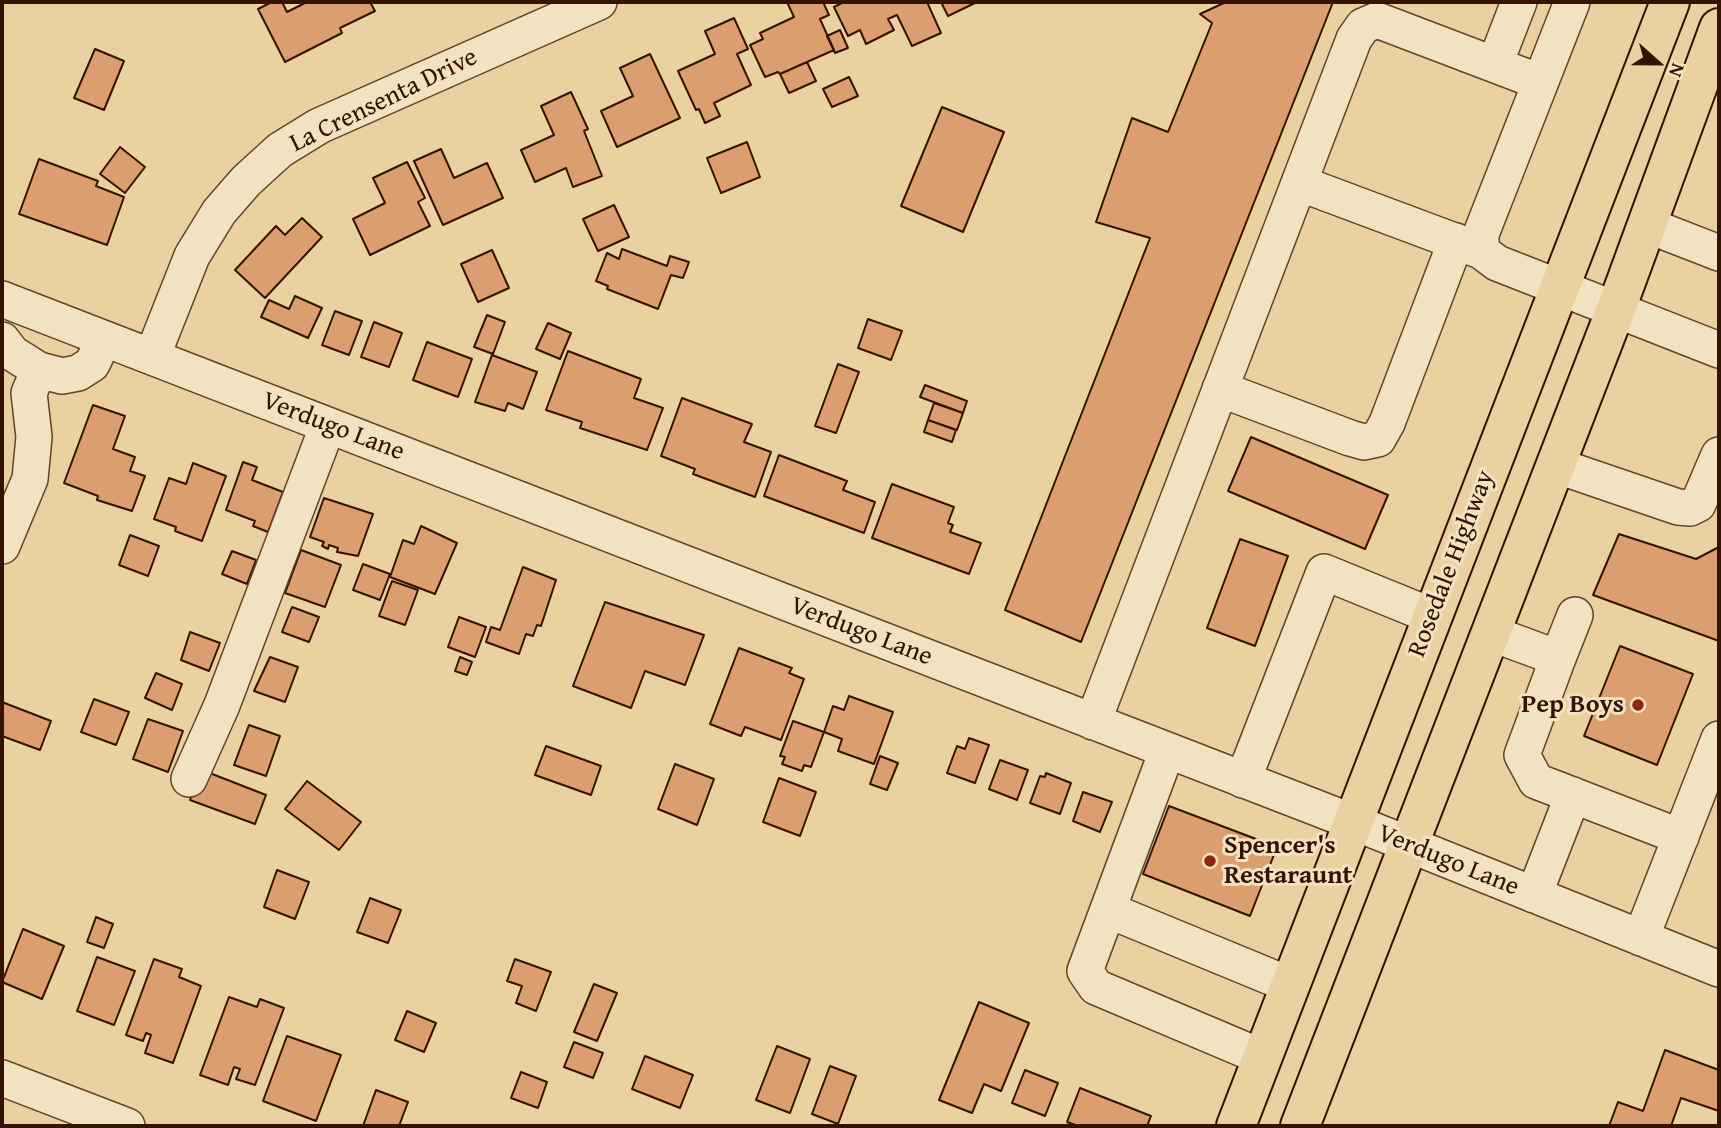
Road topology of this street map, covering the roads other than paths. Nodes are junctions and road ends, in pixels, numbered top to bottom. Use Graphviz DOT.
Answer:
graph roads {
  1 [pos="599,2"];
  2 [pos="1519,2"];
  3 [pos="1572,2"];
  4 [pos="1670,2"];
  5 [pos="1717,35"];
  6 [pos="1495,64"];
  7 [pos="1540,82"];
  8 [pos="1300,183"];
  9 [pos="1647,225"];
  10 [pos="1468,246"];
  11 [pos="1719,253"];
  12 [pos="1559,286"];
  13 [pos="2,301"];
  14 [pos="1616,309"];
  15 [pos="104,339"];
  16 [pos="2,340"];
  17 [pos="1719,349"];
  18 [pos="152,357"];
  19 [pos="39,370"];
  20 [pos="1220,389"];
  21 [pos="328,425"];
  22 [pos="1719,455"];
  23 [pos="1555,465"];
  24 [pos="2,546"];
  25 [pos="1575,615"];
  26 [pos="1432,616"];
  27 [pos="1490,633"];
  28 [pos="1558,658"];
  29 [pos="1093,722"];
  30 [pos="1719,739"];
  31 [pos="1167,751"];
  32 [pos="189,779"];
  33 [pos="1243,780"];
  34 [pos="1573,795"];
  35 [pos="1353,822"];
  36 [pos="1681,837"];
  37 [pos="1409,845"];
  38 [pos="1534,895"];
  39 [pos="1108,910"];
  40 [pos="1641,938"];
  41 [pos="1719,969"];
  42 [pos="1290,985"];
  43 [pos="1262,1057"];
  44 [pos="2,1078"];
  45 [pos="127,1126"];
  46 [pos="1236,1126"];
  47 [pos="1300,1126"];
  1 -- 18 [label="street, La Crensenta Drive"];
  2 -- 6 [label="street"];
  3 -- 7 [label="street"];
  4 -- 12 [label="main road, Rosedale Highway"];
  5 -- 9 [label="main road"];
  6 -- 7 [label="street"];
  6 -- 8 [label="street"];
  7 -- 10 [label="street"];
  8 -- 10 [label="street"];
  8 -- 20 [label="street"];
  9 -- 11 [label="street"];
  9 -- 14 [label="main road"];
  10 -- 12 [label="street"];
  10 -- 20 [label="street"];
  12 -- 14 [label="street"];
  12 -- 26 [label="main road, Rosedale Highway"];
  13 -- 15 [label="street, Verdugo Lane"];
  14 -- 17 [label="street"];
  14 -- 23 [label="main road"];
  15 -- 18 [label="street, Verdugo Lane"];
  15 -- 19 [label="street"];
  16 -- 19 [label="street"];
  18 -- 21 [label="street, Verdugo Lane"];
  19 -- 24 [label="street"];
  20 -- 29 [label="street"];
  21 -- 29 [label="street, Verdugo Lane"];
  21 -- 32 [label="street"];
  22 -- 23 [label="street"];
  23 -- 27 [label="main road"];
  25 -- 28 [label="street"];
  26 -- 33 [label="street"];
  26 -- 35 [label="main road, Rosedale Highway"];
  27 -- 28 [label="street"];
  27 -- 37 [label="main road"];
  28 -- 34 [label="street"];
  29 -- 31 [label="street, Verdugo Lane"];
  30 -- 36 [label="street"];
  31 -- 33 [label="street, Verdugo Lane"];
  31 -- 39 [label="street"];
  33 -- 35 [label="street, Verdugo Lane"];
  34 -- 36 [label="street"];
  34 -- 38 [label="street"];
  35 -- 37 [label="street, Verdugo Lane"];
  35 -- 42 [label="main road, Rosedale Highway"];
  36 -- 40 [label="street"];
  37 -- 38 [label="street, Verdugo Lane"];
  37 -- 47 [label="main road"];
  38 -- 40 [label="street, Verdugo Lane"];
  39 -- 42 [label="street"];
  39 -- 43 [label="street"];
  40 -- 41 [label="street, Verdugo Lane"];
  42 -- 43 [label="main road, Rosedale Highway"];
  43 -- 46 [label="main road, Rosedale Highway"];
  44 -- 45 [label="street"];
}
